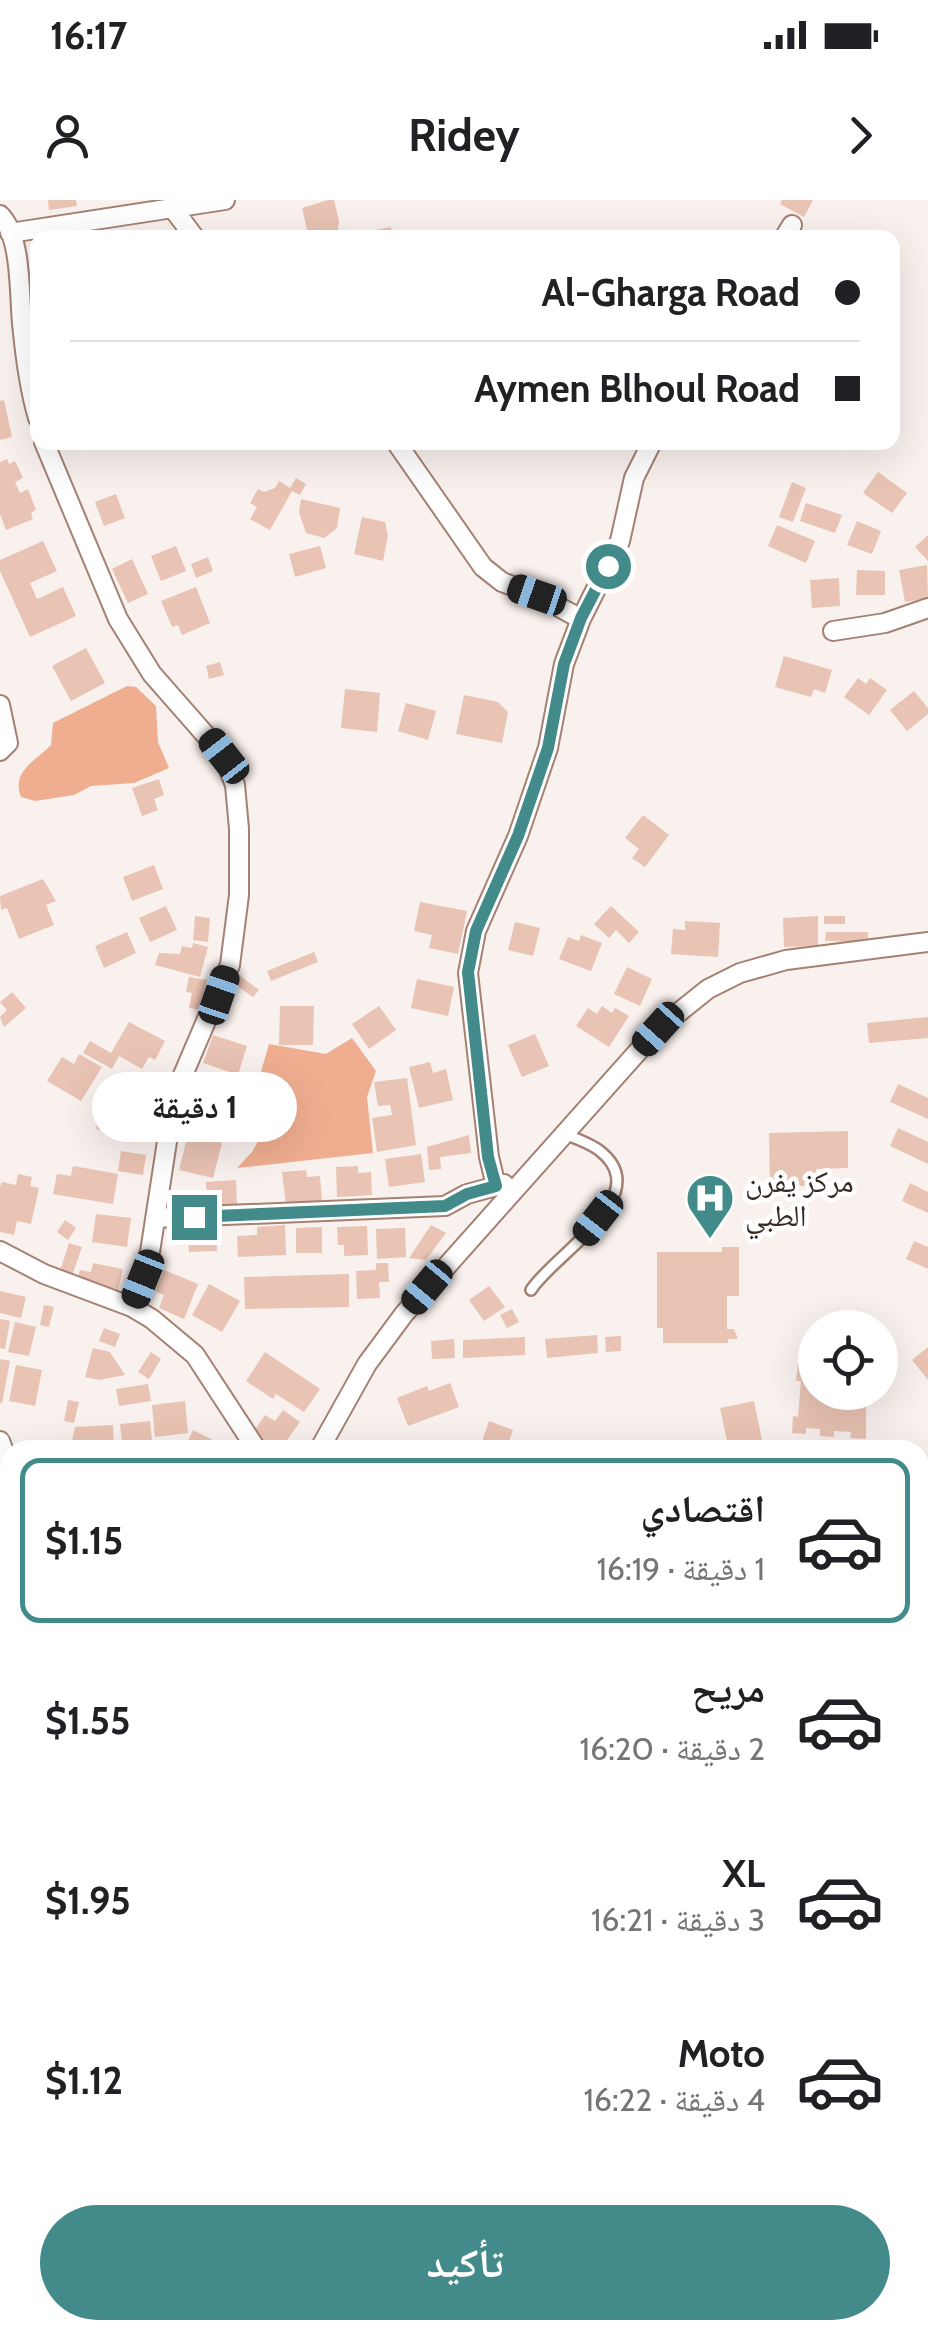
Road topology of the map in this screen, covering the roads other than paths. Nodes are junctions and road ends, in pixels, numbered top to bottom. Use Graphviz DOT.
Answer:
graph roads {
  1 [pos="225,200"];
  2 [pos="174,210"];
  3 [pos="0,215"];
  4 [pos="30,230"];
  5 [pos="31,230"];
  6 [pos="189,230"];
  7 [pos="10,233"];
  8 [pos="30,375"];
  9 [pos="47,450"];
  10 [pos="402,450"];
  11 [pos="648,450"];
  12 [pos="928,608"];
  13 [pos="581,618"];
  14 [pos="833,632"];
  15 [pos="0,704"];
  16 [pos="0,751"];
  17 [pos="928,942"];
  18 [pos="564,1132"];
  19 [pos="519,1181"];
  20 [pos="496,1186"];
  21 [pos="155,1218"];
  22 [pos="0,1252"];
  23 [pos="530,1290"];
  24 [pos="132,1307"];
  25 [pos="250,1440"];
  26 [pos="325,1440"];
  1 -- 2 [label="street"];
  2 -- 5 [label="street"];
  2 -- 6 [label="street"];
  3 -- 7 [label="street"];
  4 -- 7 [label="street"];
  7 -- 8 [label="street"];
  9 -- 21 [label="street"];
  10 -- 13 [label="street"];
  11 -- 13 [label="street"];
  12 -- 14 [label="street"];
  13 -- 20 [label="street"];
  15 -- 16 [label="street"];
  17 -- 18 [label="street"];
  18 -- 19 [label="street"];
  18 -- 23 [label="lane"];
  19 -- 20 [label="street"];
  19 -- 26 [label="street"];
  20 -- 21 [label="street"];
  21 -- 24 [label="street"];
  22 -- 24 [label="street"];
  24 -- 25 [label="street"];
}
